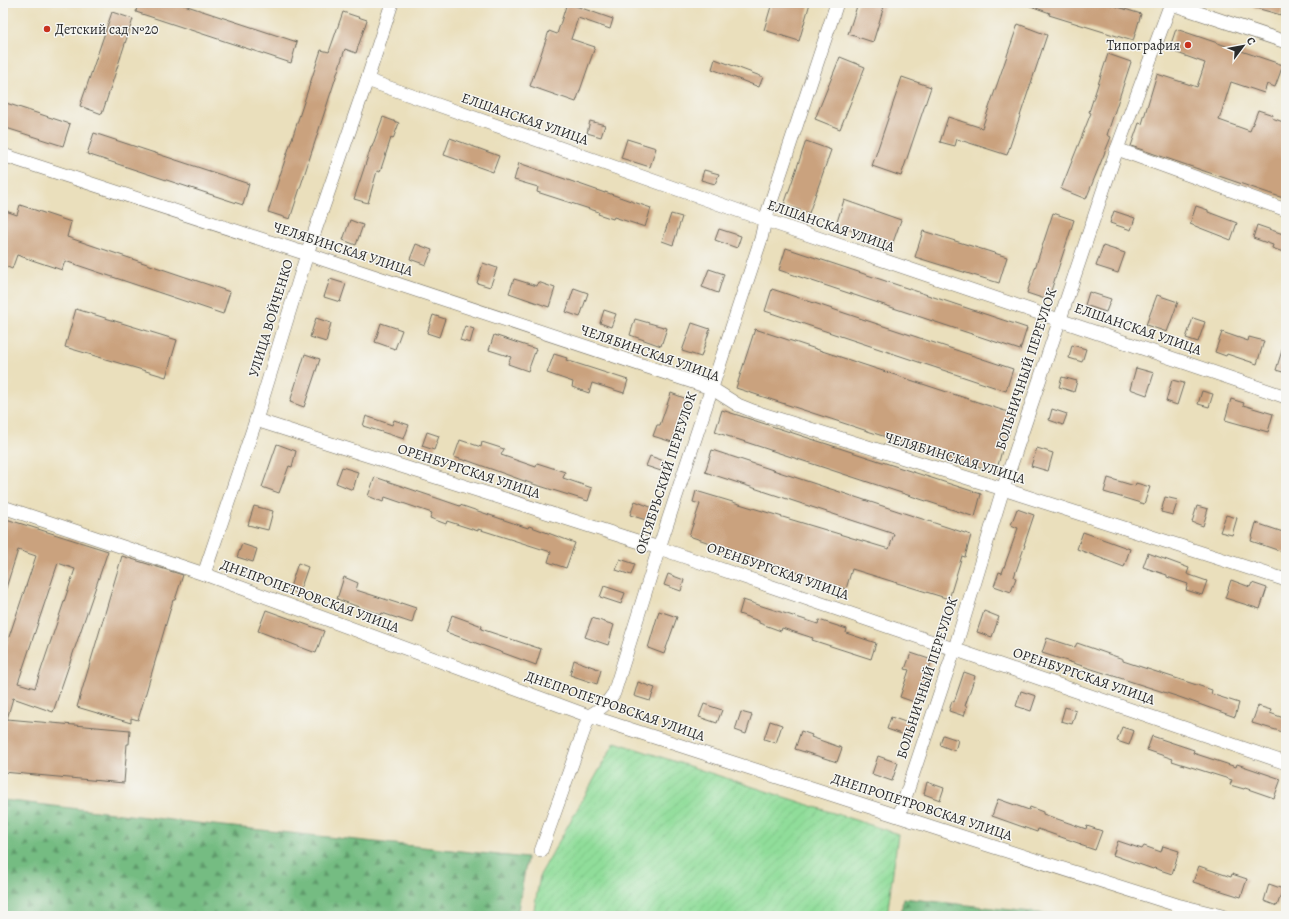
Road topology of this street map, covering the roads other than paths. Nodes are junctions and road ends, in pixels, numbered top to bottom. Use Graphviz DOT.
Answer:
graph roads {
  1 [pos="392,3"];
  2 [pos="837,3"];
  3 [pos="1170,3"];
  4 [pos="1286,42"];
  5 [pos="367,80"];
  6 [pos="1117,149"];
  7 [pos="3,155"];
  8 [pos="1286,210"];
  9 [pos="765,220"];
  10 [pos="307,254"];
  11 [pos="1060,320"];
  12 [pos="711,388"];
  13 [pos="1286,397"];
  14 [pos="256,420"];
  15 [pos="1003,489"];
  16 [pos="3,507"];
  17 [pos="659,548"];
  18 [pos="204,574"];
  19 [pos="1286,580"];
  20 [pos="955,648"];
  21 [pos="589,716"];
  22 [pos="1286,763"];
  23 [pos="898,816"];
  24 [pos="541,851"];
  25 [pos="1222,916"];
  1 -- 5 [label="street, УЛИЦА ВОЙЧЕНКО"];
  2 -- 9 [label="street, ОКТЯБРЬСКИЙ ПЕРЕУЛОК"];
  3 -- 4 [label="street"];
  3 -- 6 [label="street, БОЛЬНИЧНЫЙ ПЕРЕУЛОК"];
  5 -- 9 [label="street, ЕЛШАНСКАЯ УЛИЦА"];
  5 -- 10 [label="street, УЛИЦА ВОЙЧЕНКО"];
  6 -- 8 [label="street"];
  6 -- 11 [label="street, БОЛЬНИЧНЫЙ ПЕРЕУЛОК"];
  7 -- 10 [label="street, ЧЕЛЯБИНСКАЯ УЛИЦА"];
  9 -- 11 [label="street, ЕЛШАНСКАЯ УЛИЦА"];
  9 -- 12 [label="street, ОКТЯБРЬСКИЙ ПЕРЕУЛОК"];
  10 -- 12 [label="street, ЧЕЛЯБИНСКАЯ УЛИЦА"];
  10 -- 14 [label="street, УЛИЦА ВОЙЧЕНКО"];
  11 -- 13 [label="street, ЕЛШАНСКАЯ УЛИЦА"];
  11 -- 15 [label="street, БОЛЬНИЧНЫЙ ПЕРЕУЛОК"];
  12 -- 15 [label="street, ЧЕЛЯБИНСКАЯ УЛИЦА"];
  12 -- 17 [label="street, ОКТЯБРЬСКИЙ ПЕРЕУЛОК"];
  14 -- 17 [label="street, ОРЕНБУРГСКАЯ УЛИЦА"];
  14 -- 18 [label="street, УЛИЦА ВОЙЧЕНКО"];
  15 -- 19 [label="street, ЧЕЛЯБИНСКАЯ УЛИЦА"];
  15 -- 20 [label="street, БОЛЬНИЧНЫЙ ПЕРЕУЛОК"];
  16 -- 18 [label="street, ДНЕПРОПЕТРОВСКАЯ УЛИЦА"];
  17 -- 20 [label="street, ОРЕНБУРГСКАЯ УЛИЦА"];
  17 -- 21 [label="street, ОКТЯБРЬСКИЙ ПЕРЕУЛОК"];
  18 -- 21 [label="street, ДНЕПРОПЕТРОВСКАЯ УЛИЦА"];
  20 -- 22 [label="street, ОРЕНБУРГСКАЯ УЛИЦА"];
  20 -- 23 [label="street, БОЛЬНИЧНЫЙ ПЕРЕУЛОК"];
  21 -- 23 [label="street, ДНЕПРОПЕТРОВСКАЯ УЛИЦА"];
  21 -- 24 [label="street"];
  23 -- 25 [label="street, ДНЕПРОПЕТРОВСКАЯ УЛИЦА"];
}
